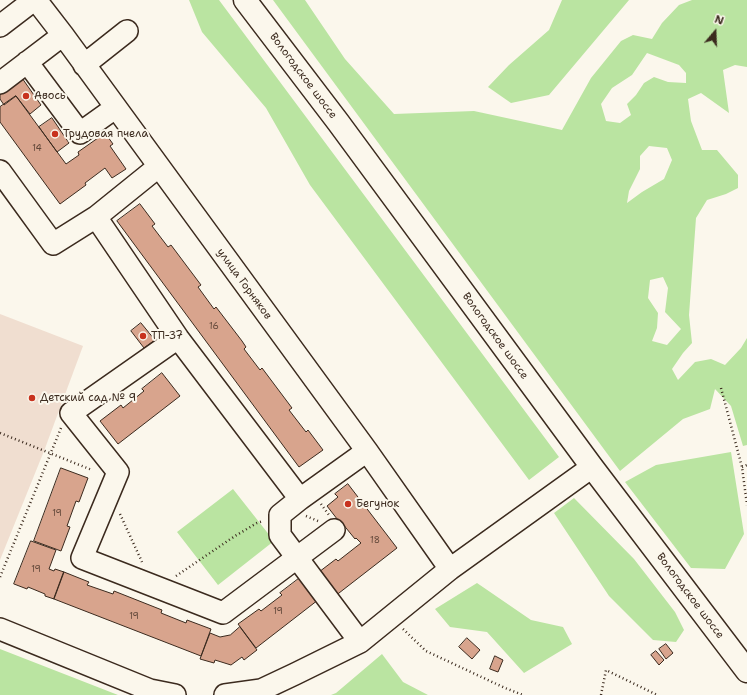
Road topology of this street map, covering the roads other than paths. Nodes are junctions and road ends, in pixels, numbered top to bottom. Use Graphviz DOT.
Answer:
graph roads {
  1 [pos="35,0"];
  2 [pos="245,0"];
  3 [pos="0,26"];
  4 [pos="128,31"];
  5 [pos="63,35"];
  6 [pos="28,62"];
  7 [pos="84,65"];
  8 [pos="0,83"];
  9 [pos="115,108"];
  10 [pos="158,167"];
  11 [pos="0,171"];
  12 [pos="96,217"];
  13 [pos="178,338"];
  14 [pos="367,451"];
  15 [pos="592,468"];
  16 [pos="295,503"];
  17 [pos="334,530"];
  18 [pos="297,558"];
  19 [pos="450,569"];
  20 [pos="0,628"];
  21 [pos="360,642"];
  22 [pos="747,671"];
  23 [pos="175,695"];
  24 [pos="225,695"];
  1 -- 3 [label="street"];
  1 -- 5 [label="street, улица Горняков"];
  2 -- 15 [label="main road, Вологодское шоссе"];
  4 -- 7 [label="street"];
  5 -- 6 [label="street"];
  5 -- 7 [label="street, улица Горняков"];
  6 -- 8 [label="street"];
  6 -- 9 [label="street"];
  7 -- 9 [label="street, улица Горняков"];
  9 -- 10 [label="street, улица Горняков"];
  10 -- 12 [label="street"];
  10 -- 14 [label="street, улица Горняков"];
  11 -- 12 [label="street"];
  12 -- 13 [label="street"];
  13 -- 16 [label="street"];
  13 -- 18 [label="street"];
  14 -- 16 [label="street"];
  14 -- 19 [label="street, улица Горняков"];
  15 -- 19 [label="street"];
  15 -- 22 [label="main road, Вологодское шоссе"];
  16 -- 18 [label="street"];
  17 -- 18 [label="street"];
  18 -- 21 [label="street"];
  19 -- 21 [label="street"];
  20 -- 23 [label="street"];
  21 -- 24 [label="street"];
}
